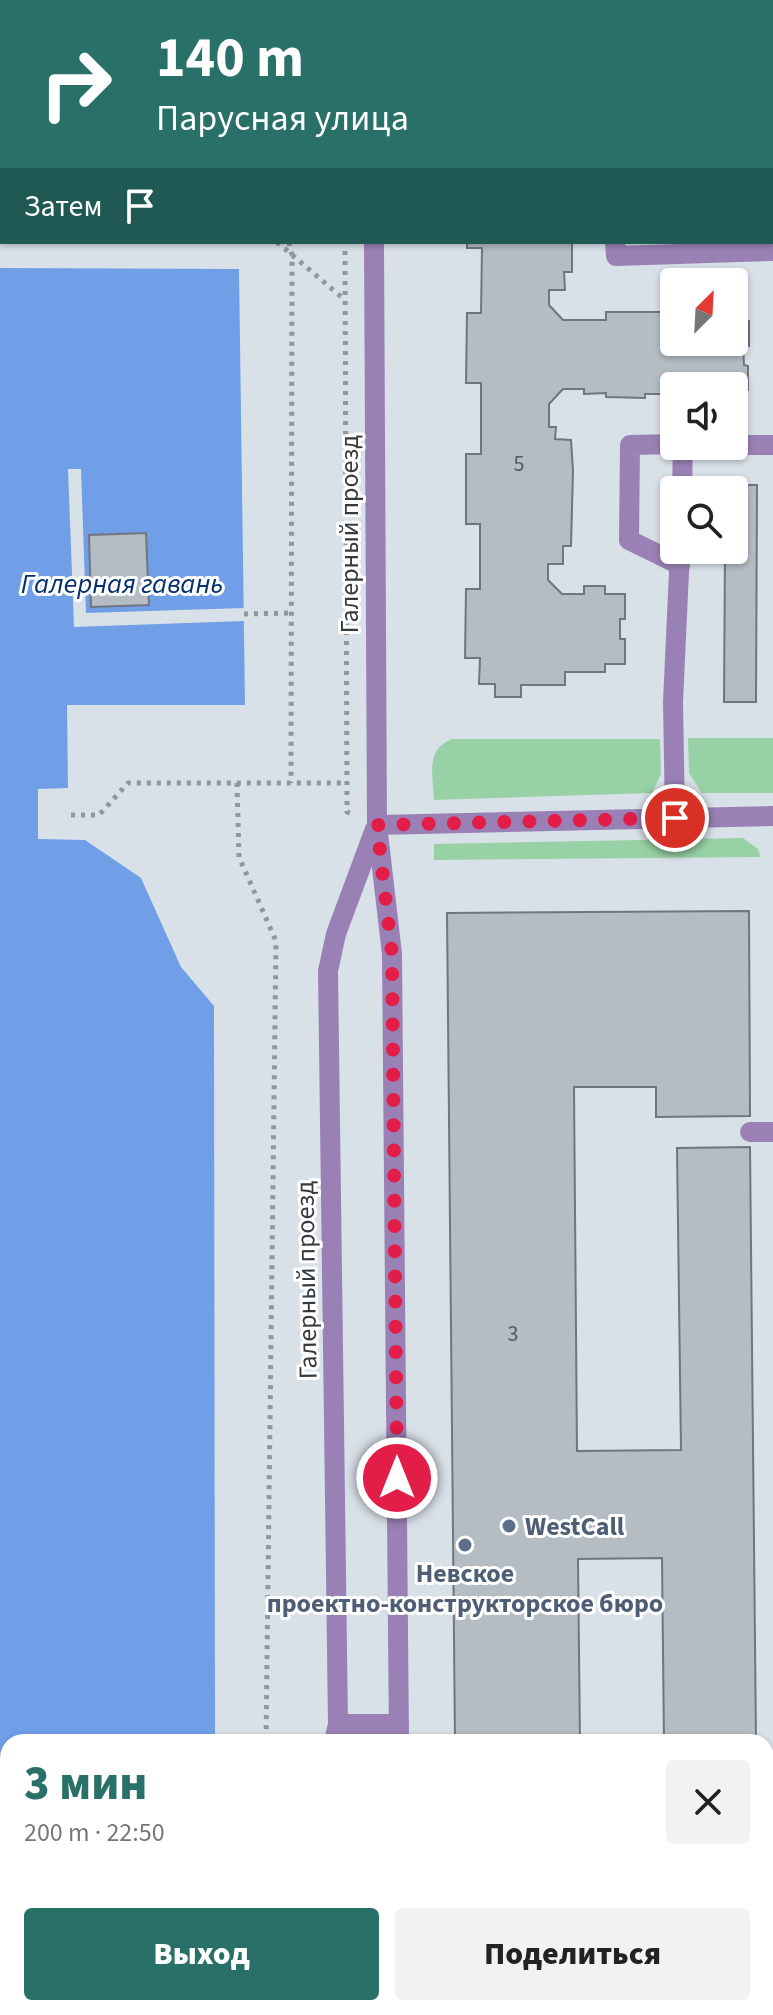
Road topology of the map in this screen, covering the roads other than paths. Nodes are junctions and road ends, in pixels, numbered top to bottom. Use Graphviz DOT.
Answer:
graph roads {
  1 [pos="374,244"];
  2 [pos="615,244"];
  3 [pos="773,251"];
  4 [pos="660,444"];
  5 [pos="748,445"];
  6 [pos="773,445"];
  7 [pos="660,551"];
  8 [pos="680,564"];
  9 [pos="773,816"];
  10 [pos="675,818"];
  11 [pos="377,825"];
  12 [pos="750,1132"];
  13 [pos="773,1132"];
  14 [pos="336,1733"];
  15 [pos="399,1733"];
  1 -- 11 [label="street, Галерный проезд"];
  2 -- 3 [label="street"];
  4 -- 7 [label="street"];
  5 -- 6 [label="street"];
  8 -- 10 [label="street"];
  9 -- 10 [label="street"];
  10 -- 11 [label="street"];
  11 -- 14 [label="street, Галерный проезд"];
  11 -- 15 [label="street, Галерный проезд"];
  12 -- 13 [label="street"];
  14 -- 15 [label="street"];
}
